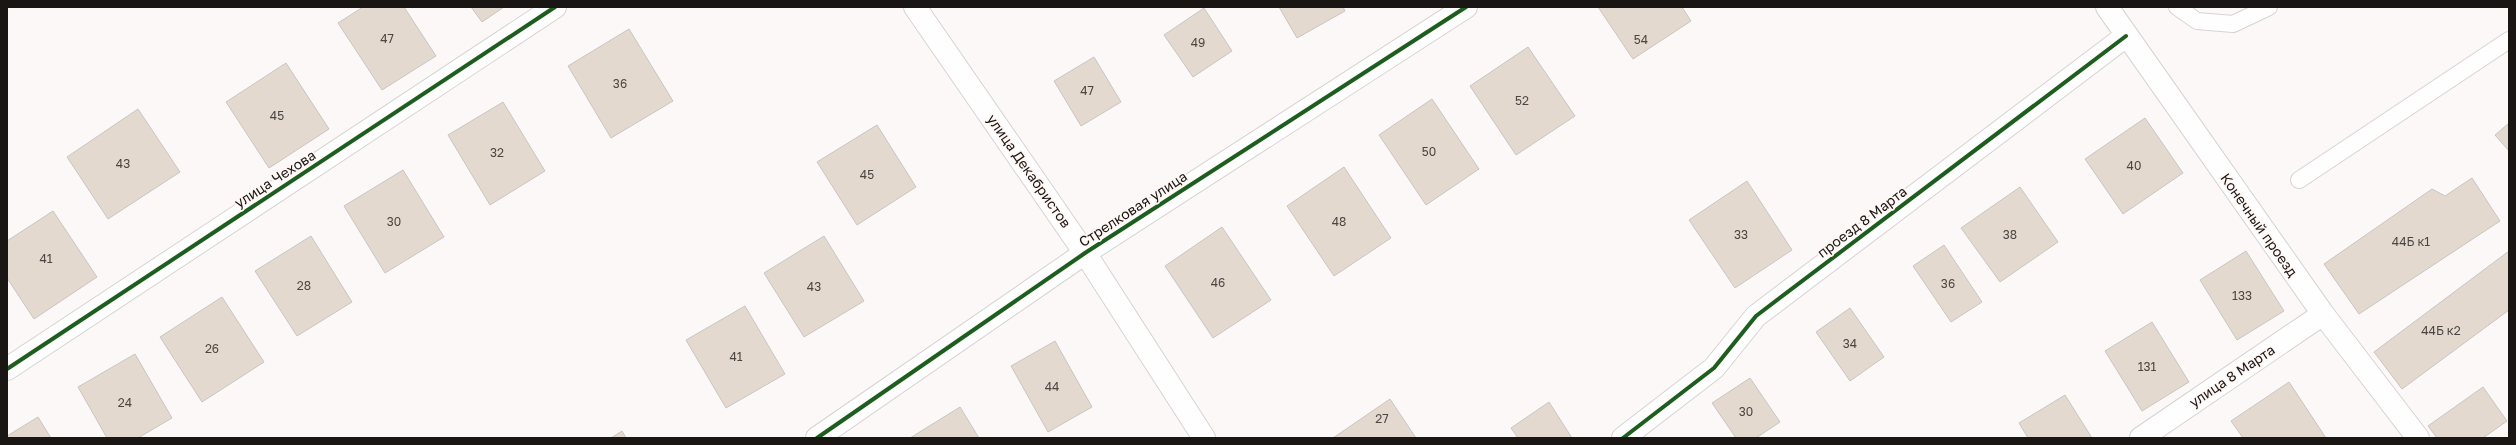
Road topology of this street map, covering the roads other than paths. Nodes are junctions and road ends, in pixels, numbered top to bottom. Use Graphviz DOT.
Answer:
graph roads {
  1 [pos="555,7"];
  2 [pos="915,7"];
  3 [pos="1466,7"];
  4 [pos="2107,7"];
  5 [pos="2177,7"];
  6 [pos="2269,7"];
  7 [pos="2126,36"];
  8 [pos="2509,40"];
  9 [pos="2299,180"];
  10 [pos="1085,253"];
  11 [pos="2323,314"];
  12 [pos="7,369"];
  13 [pos="817,438"];
  14 [pos="1204,438"];
  15 [pos="1623,438"];
  16 [pos="2141,438"];
  17 [pos="2418,438"];
  1 -- 12 [label="street, улица Чехова"];
  2 -- 10 [label="street, улица Декабристов"];
  3 -- 10 [label="street, Стрелковая улица"];
  4 -- 7 [label="street, Конечный проезд"];
  5 -- 6 [label="lane"];
  7 -- 11 [label="street, Конечный проезд"];
  7 -- 15 [label="street, проезд 8 Марта"];
  8 -- 9 [label="lane"];
  10 -- 13 [label="street, Стрелковая улица"];
  10 -- 14 [label="street, улица Декабристов"];
  11 -- 16 [label="street, улица 8 Марта"];
  11 -- 17 [label="street, Конечный проезд"];
}
